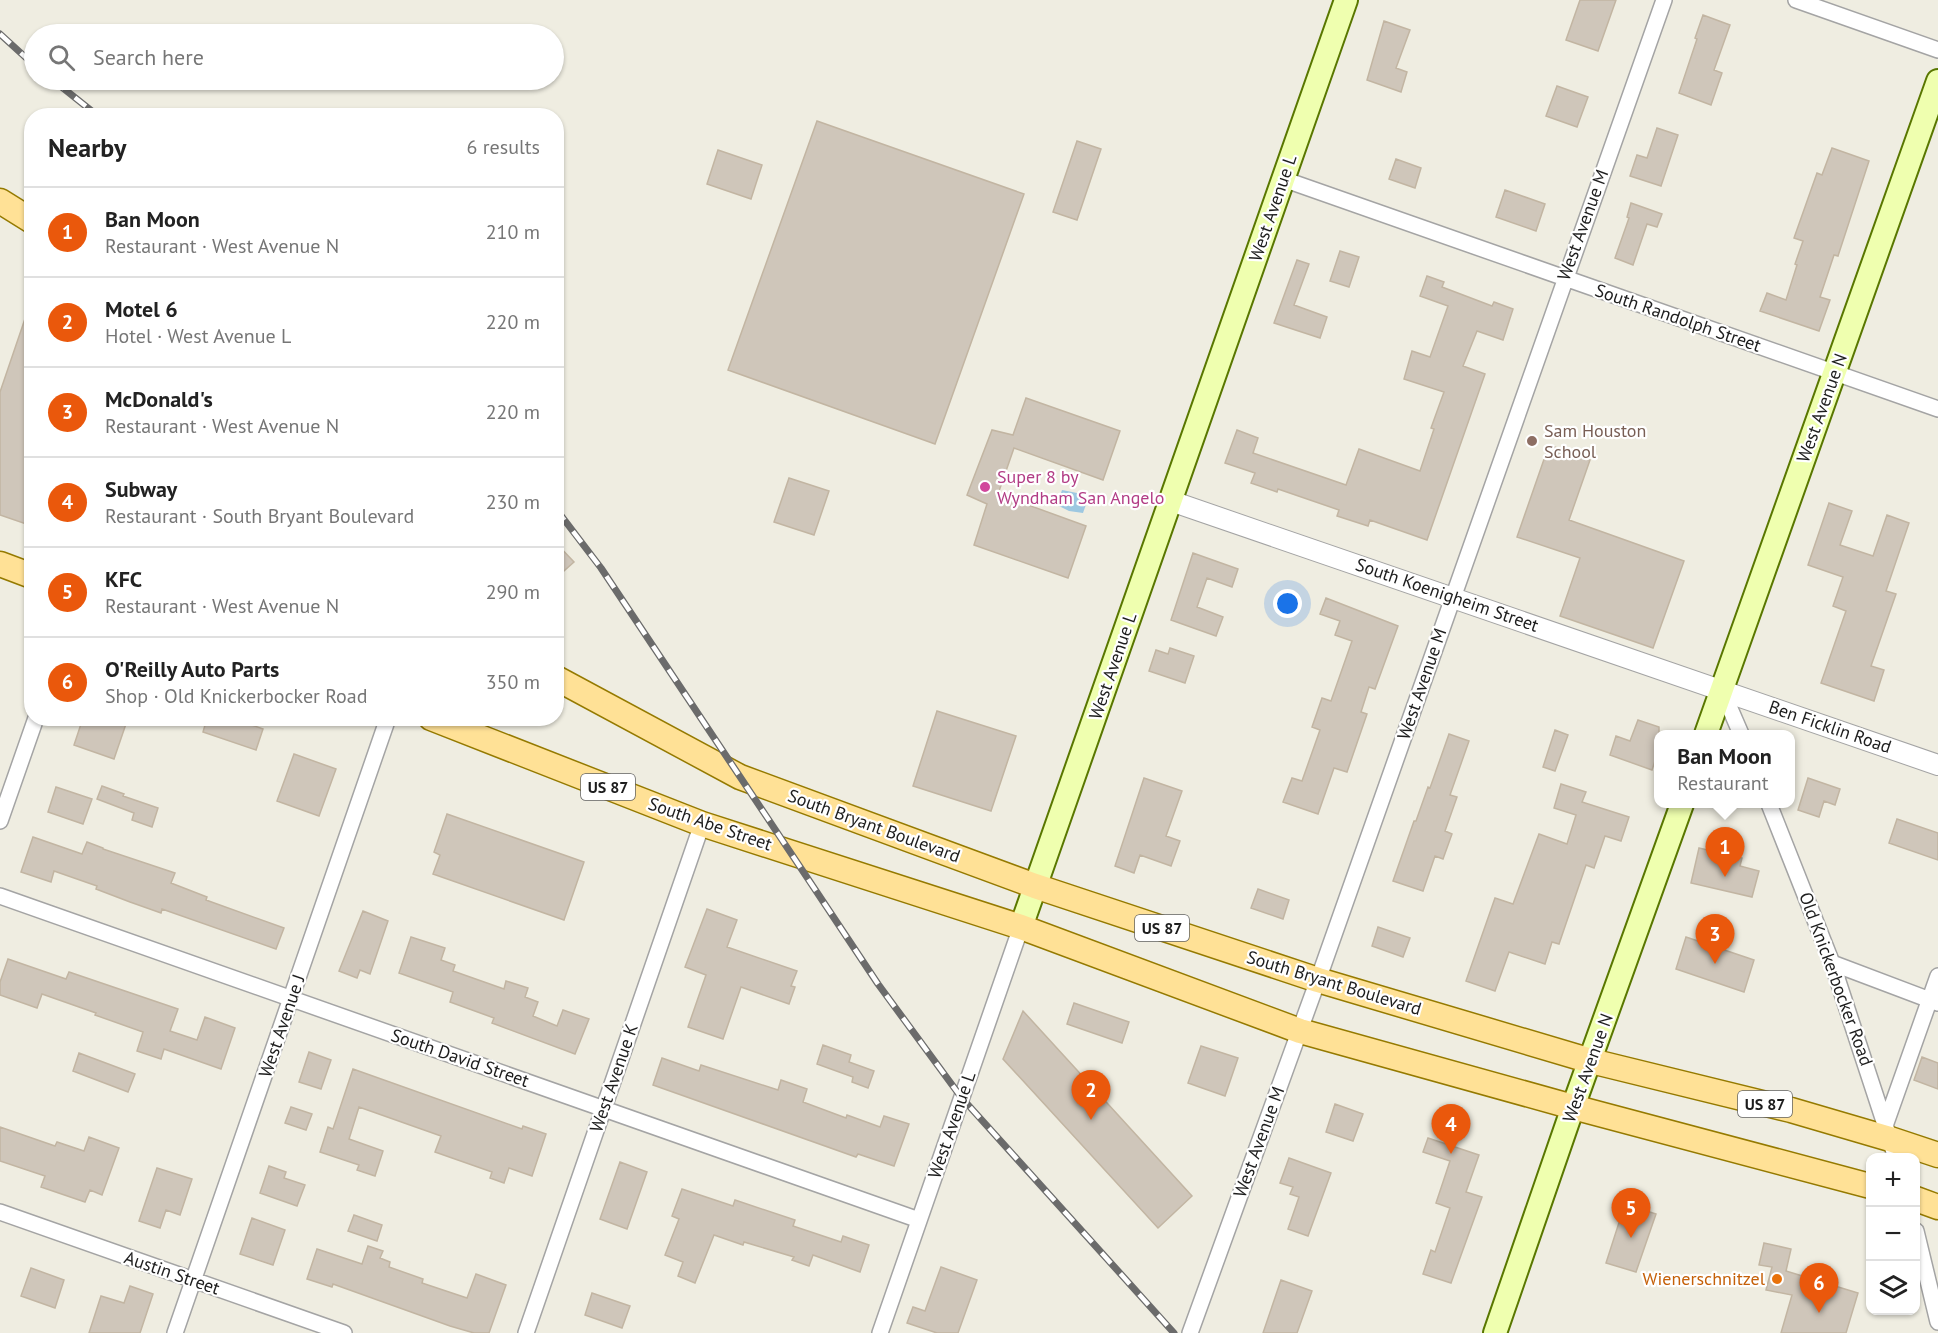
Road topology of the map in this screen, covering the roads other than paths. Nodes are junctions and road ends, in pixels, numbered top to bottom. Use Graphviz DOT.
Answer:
graph roads {
  1 [pos="1346,0"];
  2 [pos="1664,0"];
  3 [pos="1796,0"];
  4 [pos="1938,50"];
  5 [pos="1938,81"];
  6 [pos="1283,179"];
  7 [pos="0,201"];
  8 [pos="24,216"];
  9 [pos="1565,278"];
  10 [pos="1834,373"];
  11 [pos="1938,409"];
  12 [pos="1171,501"];
  13 [pos="0,564"];
  14 [pos="24,573"];
  15 [pos="1453,597"];
  16 [pos="564,682"];
  17 [pos="1722,690"];
  18 [pos="33,726"];
  19 [pos="385,726"];
  20 [pos="451,726"];
  21 [pos="1708,730"];
  22 [pos="1739,730"];
  23 [pos="1938,765"];
  24 [pos="1681,808"];
  25 [pos="1771,808"];
  26 [pos="0,821"];
  27 [pos="702,824"];
  28 [pos="1035,886"];
  29 [pos="0,896"];
  30 [pos="1021,927"];
  31 [pos="1832,963"];
  32 [pos="1938,976"];
  33 [pos="1318,980"];
  34 [pos="291,999"];
  35 [pos="1934,1001"];
  36 [pos="1300,1031"];
  37 [pos="1591,1060"];
  38 [pos="1573,1107"];
  39 [pos="604,1109"];
  40 [pos="1891,1140"];
  41 [pos="1938,1155"];
  42 [pos="1866,1185"];
  43 [pos="1920,1200"];
  44 [pos="1938,1207"];
  45 [pos="0,1212"];
  46 [pos="919,1220"];
  47 [pos="1920,1247"];
  48 [pos="194,1280"];
  49 [pos="1938,1322"];
  50 [pos="175,1333"];
  51 [pos="344,1333"];
  52 [pos="526,1333"];
  53 [pos="880,1333"];
  54 [pos="1190,1333"];
  55 [pos="1495,1333"];
  1 -- 6 [label="main road, West Avenue L"];
  2 -- 9 [label="street, West Avenue M"];
  3 -- 4 [label="street"];
  5 -- 10 [label="main road, West Avenue N"];
  6 -- 9 [label="street, South Randolph Street"];
  6 -- 12 [label="main road, West Avenue L"];
  7 -- 8 [label="main road"];
  9 -- 10 [label="street, South Randolph Street"];
  9 -- 15 [label="street, West Avenue M"];
  10 -- 11 [label="street, South Randolph Street"];
  10 -- 17 [label="main road, West Avenue N"];
  12 -- 15 [label="street, South Koenigheim Street"];
  12 -- 28 [label="main road, West Avenue L"];
  13 -- 14 [label="main road"];
  15 -- 17 [label="street, South Koenigheim Street"];
  15 -- 33 [label="street, West Avenue M"];
  16 -- 28 [label="main road, South Bryant Boulevard / US 87"];
  17 -- 21 [label="main road, West Avenue N"];
  17 -- 22 [label="street"];
  17 -- 23 [label="street, Ben Ficklin Road"];
  18 -- 26 [label="street"];
  19 -- 34 [label="street, West Avenue J"];
  20 -- 27 [label="main road, South Abe Street / US 87"];
  24 -- 37 [label="main road, West Avenue N"];
  25 -- 31 [label="street, Old Knickerbocker Road"];
  27 -- 30 [label="main road, South Abe Street / US 87"];
  27 -- 39 [label="street, West Avenue K"];
  28 -- 30 [label="main road, West Avenue L"];
  28 -- 33 [label="main road, South Bryant Boulevard / US 87"];
  29 -- 34 [label="street, South David Street"];
  30 -- 36 [label="main road, US 87"];
  30 -- 46 [label="street, West Avenue L"];
  31 -- 35 [label="street"];
  31 -- 40 [label="street, Old Knickerbocker Road"];
  32 -- 35 [label="street"];
  33 -- 36 [label="street, West Avenue M"];
  33 -- 37 [label="main road, South Bryant Boulevard / US 87"];
  34 -- 39 [label="street, South David Street"];
  34 -- 48 [label="street, West Avenue J"];
  35 -- 40 [label="street"];
  36 -- 38 [label="main road, US 87"];
  36 -- 54 [label="street, West Avenue M"];
  37 -- 38 [label="main road, West Avenue N"];
  37 -- 40 [label="main road, South Bryant Boulevard / US 87"];
  38 -- 42 [label="main road, US 87"];
  38 -- 55 [label="main road, West Avenue N"];
  39 -- 46 [label="street, South David Street"];
  39 -- 52 [label="street, West Avenue K"];
  40 -- 41 [label="main road, South Bryant Boulevard / US 87"];
  43 -- 44 [label="main road"];
  45 -- 48 [label="street, Austin Street"];
  46 -- 53 [label="street, West Avenue L"];
  47 -- 49 [label="street"];
  48 -- 50 [label="street, West Avenue J"];
  48 -- 51 [label="street, Austin Street"];
}
